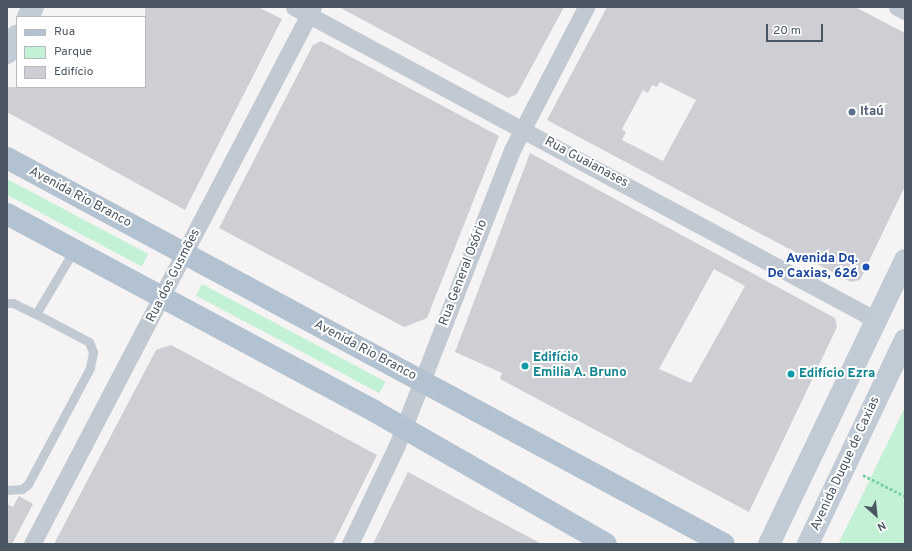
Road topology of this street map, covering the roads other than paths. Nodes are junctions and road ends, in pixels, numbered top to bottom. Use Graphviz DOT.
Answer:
graph roads {
  1 [pos="33,7"];
  2 [pos="586,7"];
  3 [pos="897,7"];
  4 [pos="305,10"];
  5 [pos="905,11"];
  6 [pos="28,16"];
  7 [pos="16,38"];
  8 [pos="7,53"];
  9 [pos="523,129"];
  10 [pos="7,158"];
  11 [pos="7,214"];
  12 [pos="74,250"];
  13 [pos="185,254"];
  14 [pos="905,260"];
  15 [pos="162,297"];
  16 [pos="7,303"];
  17 [pos="36,314"];
  18 [pos="876,320"];
  19 [pos="905,340"];
  20 [pos="421,382"];
  21 [pos="403,428"];
  22 [pos="7,490"];
  23 [pos="32,544"];
  24 [pos="350,544"];
  25 [pos="606,544"];
  26 [pos="724,544"];
  27 [pos="768,544"];
  28 [pos="808,544"];
  1 -- 6 [label="main road"];
  2 -- 9 [label="street, Rua General Osório"];
  3 -- 5 [label="street"];
  4 -- 9 [label="street, Rua Guaianases"];
  4 -- 13 [label="street, Rua dos Gusmões"];
  7 -- 8 [label="main road"];
  9 -- 18 [label="street, Rua Guaianases"];
  9 -- 20 [label="street, Rua General Osório"];
  10 -- 13 [label="main road, Avenida Rio Branco"];
  11 -- 12 [label="main road"];
  12 -- 15 [label="main road"];
  12 -- 17 [label="lane"];
  13 -- 15 [label="street, Rua dos Gusmões"];
  13 -- 20 [label="main road, Avenida Rio Branco"];
  14 -- 18 [label="main road"];
  15 -- 21 [label="main road"];
  15 -- 23 [label="street, Rua dos Gusmões"];
  16 -- 17 [label="lane"];
  17 -- 22 [label="lane"];
  18 -- 27 [label="main road"];
  19 -- 28 [label="main road, Avenida Duque de Caxias"];
  20 -- 21 [label="street, Rua General Osório"];
  20 -- 26 [label="main road, Avenida Rio Branco"];
  21 -- 24 [label="street, Rua General Osório"];
  21 -- 25 [label="main road"];
}
